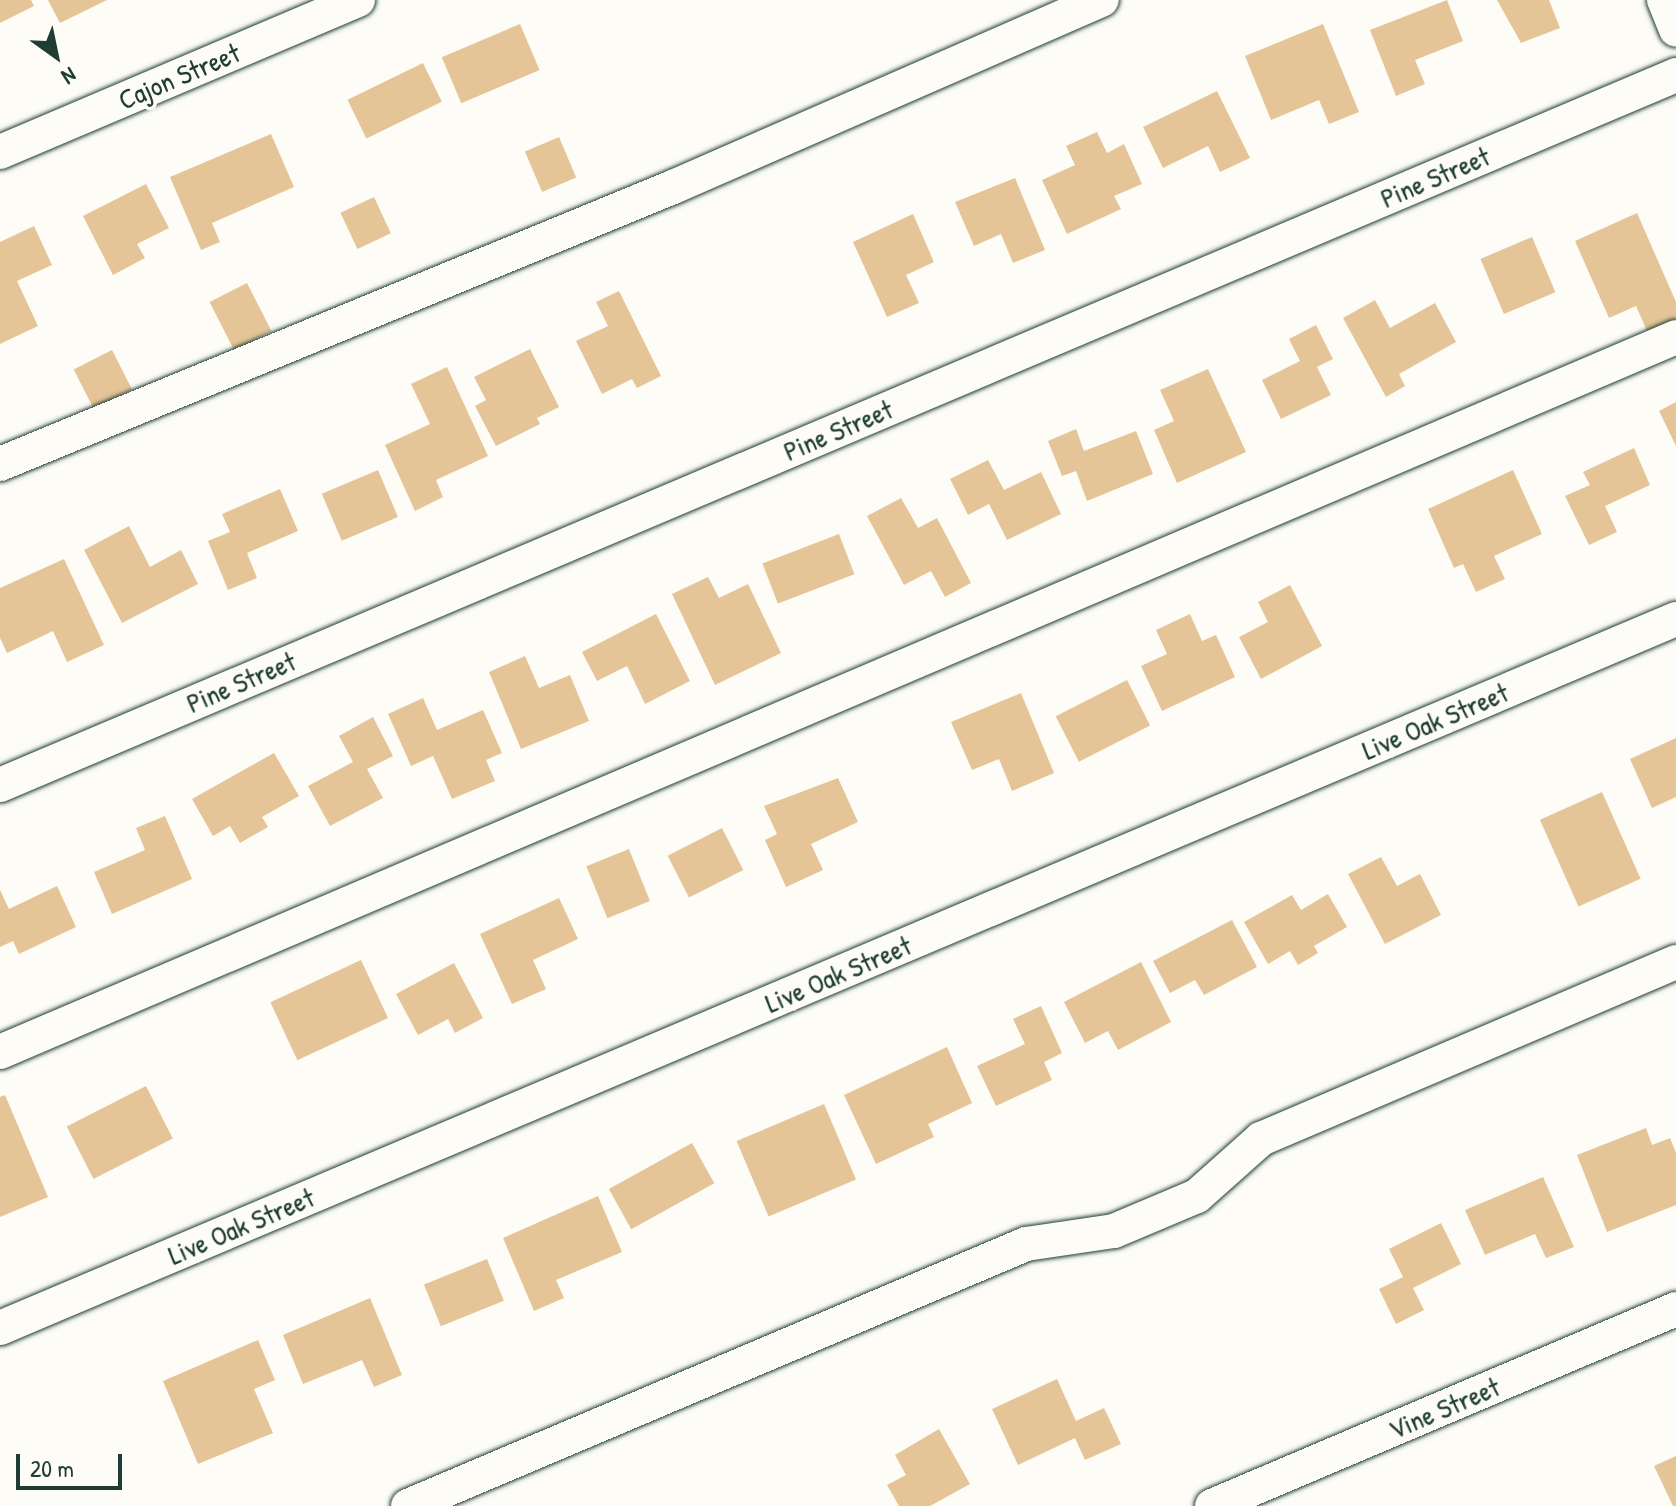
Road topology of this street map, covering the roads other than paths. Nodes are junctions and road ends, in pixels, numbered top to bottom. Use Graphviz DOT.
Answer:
graph roads {
  1 [pos="358,0"];
  2 [pos="1102,0"];
  3 [pos="1664,0"];
  4 [pos="1676,30"];
  5 [pos="1676,75"];
  6 [pos="0,152"];
  7 [pos="1676,337"];
  8 [pos="0,464"];
  9 [pos="1676,619"];
  10 [pos="0,785"];
  11 [pos="1676,962"];
  12 [pos="0,1052"];
  13 [pos="1676,1309"];
  14 [pos="0,1328"];
  15 [pos="408,1506"];
  16 [pos="1212,1506"];
  1 -- 6 [label="street, Cajon Street"];
  2 -- 8 [label="street"];
  3 -- 4 [label="street"];
  5 -- 10 [label="street, Pine Street"];
  7 -- 12 [label="street"];
  9 -- 14 [label="street, Live Oak Street"];
  11 -- 15 [label="street"];
  13 -- 16 [label="street, Vine Street"];
}
